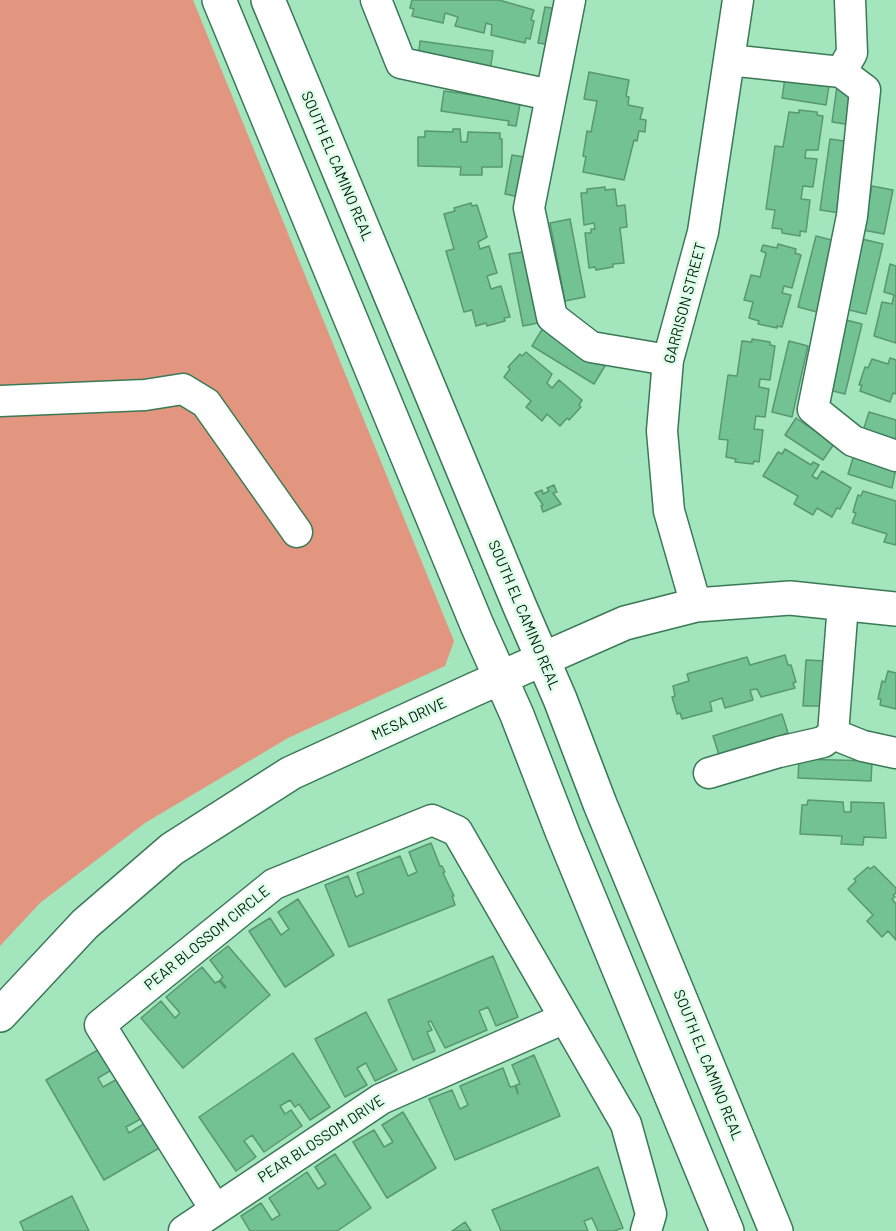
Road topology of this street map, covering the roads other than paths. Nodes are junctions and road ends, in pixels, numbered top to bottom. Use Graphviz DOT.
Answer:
graph roads {
  1 [pos="219,0"];
  2 [pos="268,0"];
  3 [pos="376,0"];
  4 [pos="570,0"];
  5 [pos="738,0"];
  6 [pos="850,0"];
  7 [pos="729,60"];
  8 [pos="841,72"];
  9 [pos="550,95"];
  10 [pos="668,360"];
  11 [pos="0,401"];
  12 [pos="896,456"];
  13 [pos="297,532"];
  14 [pos="843,604"];
  15 [pos="696,605"];
  16 [pos="896,609"];
  17 [pos="543,659"];
  18 [pos="501,678"];
  19 [pos="833,734"];
  20 [pos="896,753"];
  21 [pos="709,773"];
  22 [pos="0,1015"];
  23 [pos="565,1018"];
  24 [pos="215,1209"];
  25 [pos="184,1231"];
  26 [pos="646,1231"];
  27 [pos="727,1231"];
  28 [pos="776,1231"];
  1 -- 18 [label="main road"];
  2 -- 17 [label="main road, SOUTH EL CAMINO REAL"];
  3 -- 9 [label="street"];
  4 -- 9 [label="street"];
  5 -- 7 [label="street, GARRISON STREET"];
  6 -- 8 [label="street"];
  7 -- 8 [label="street"];
  7 -- 10 [label="street, GARRISON STREET"];
  8 -- 12 [label="street"];
  9 -- 10 [label="street"];
  10 -- 15 [label="street, GARRISON STREET"];
  11 -- 13 [label="street"];
  14 -- 15 [label="main road, MESA DRIVE"];
  14 -- 16 [label="main road, MESA DRIVE"];
  14 -- 19 [label="street"];
  15 -- 17 [label="main road, MESA DRIVE"];
  17 -- 18 [label="main road, MESA DRIVE"];
  17 -- 28 [label="main road, SOUTH EL CAMINO REAL"];
  18 -- 22 [label="main road, MESA DRIVE"];
  18 -- 27 [label="main road"];
  19 -- 20 [label="street"];
  19 -- 21 [label="street"];
  23 -- 24 [label="street, PEAR BLOSSOM DRIVE"];
  23 -- 24 [label="street, PEAR BLOSSOM CIRCLE"];
  23 -- 26 [label="street"];
  24 -- 25 [label="street, PEAR BLOSSOM DRIVE"];
}
